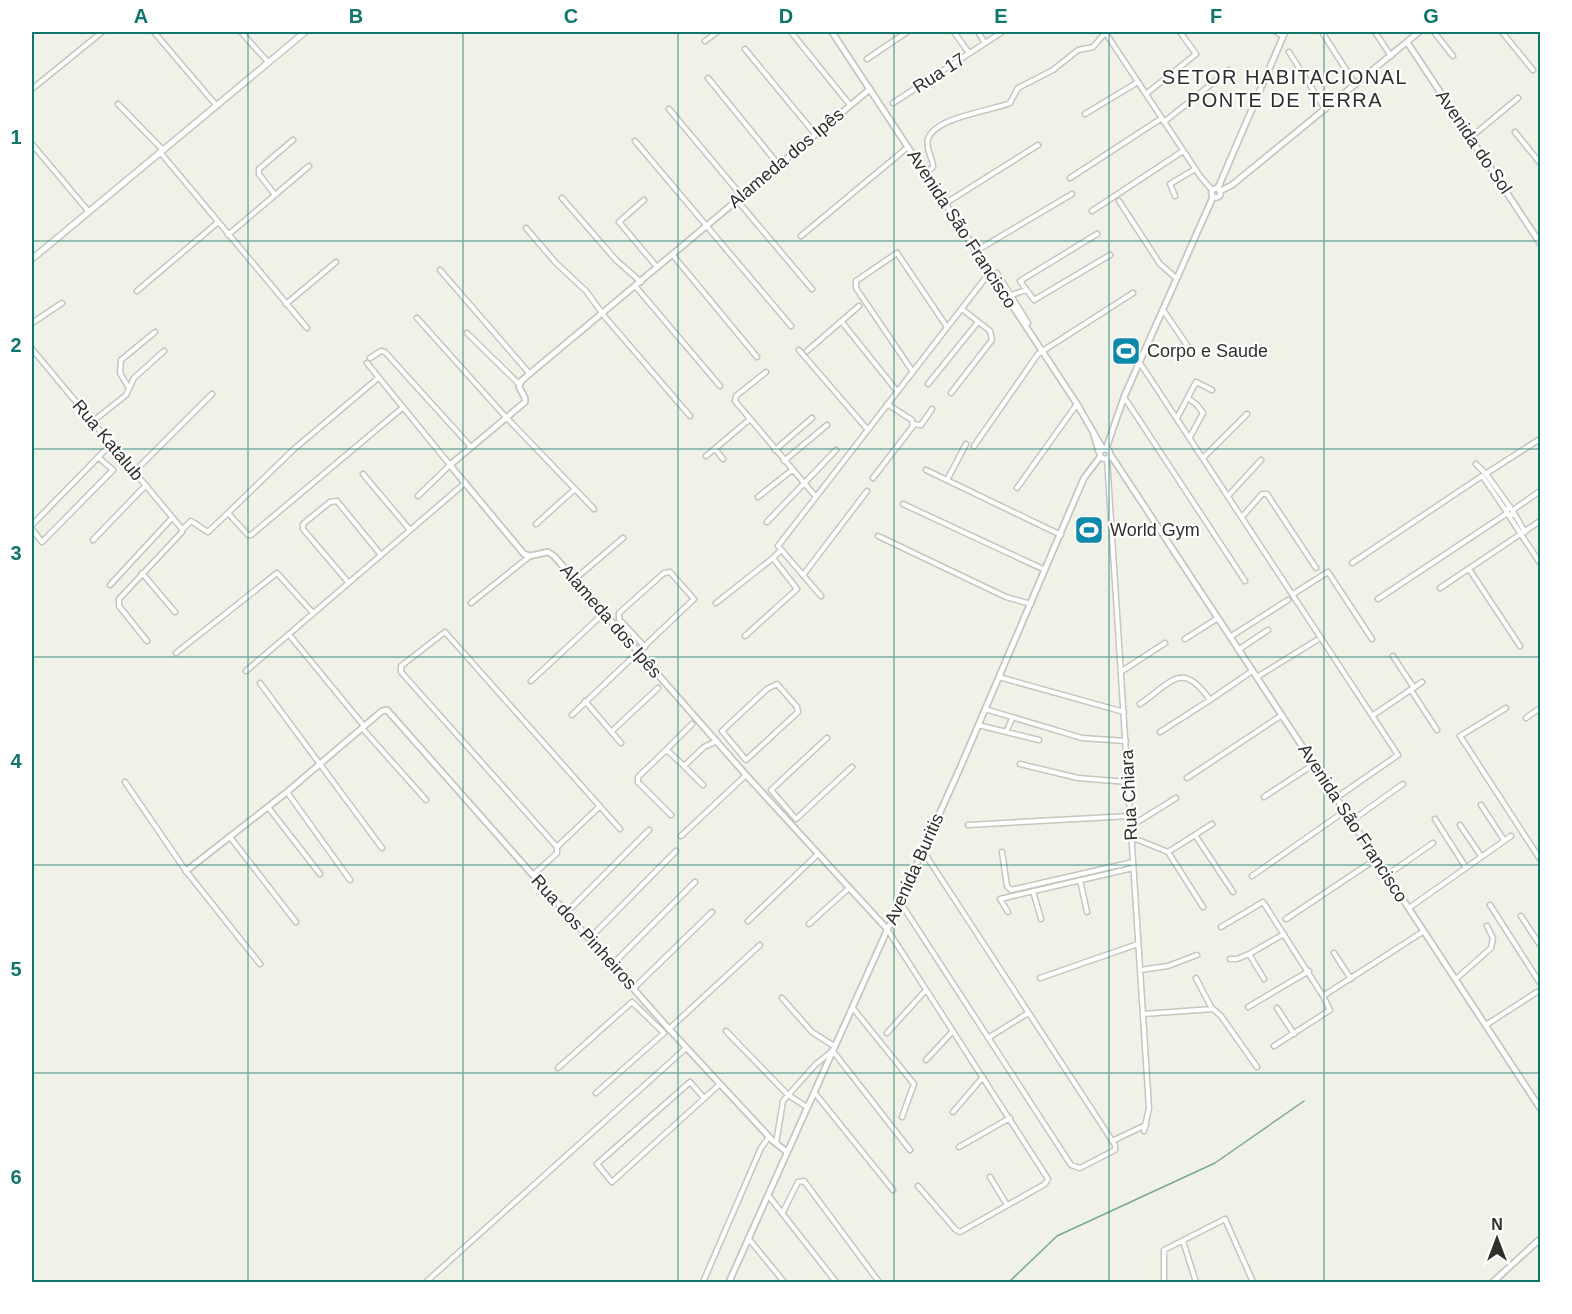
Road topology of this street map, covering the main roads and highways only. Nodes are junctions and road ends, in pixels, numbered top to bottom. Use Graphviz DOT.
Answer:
graph roads {
  1 [pos="305,32"];
  2 [pos="32,259"];
  1 -- 2 [label="main road"];
}
